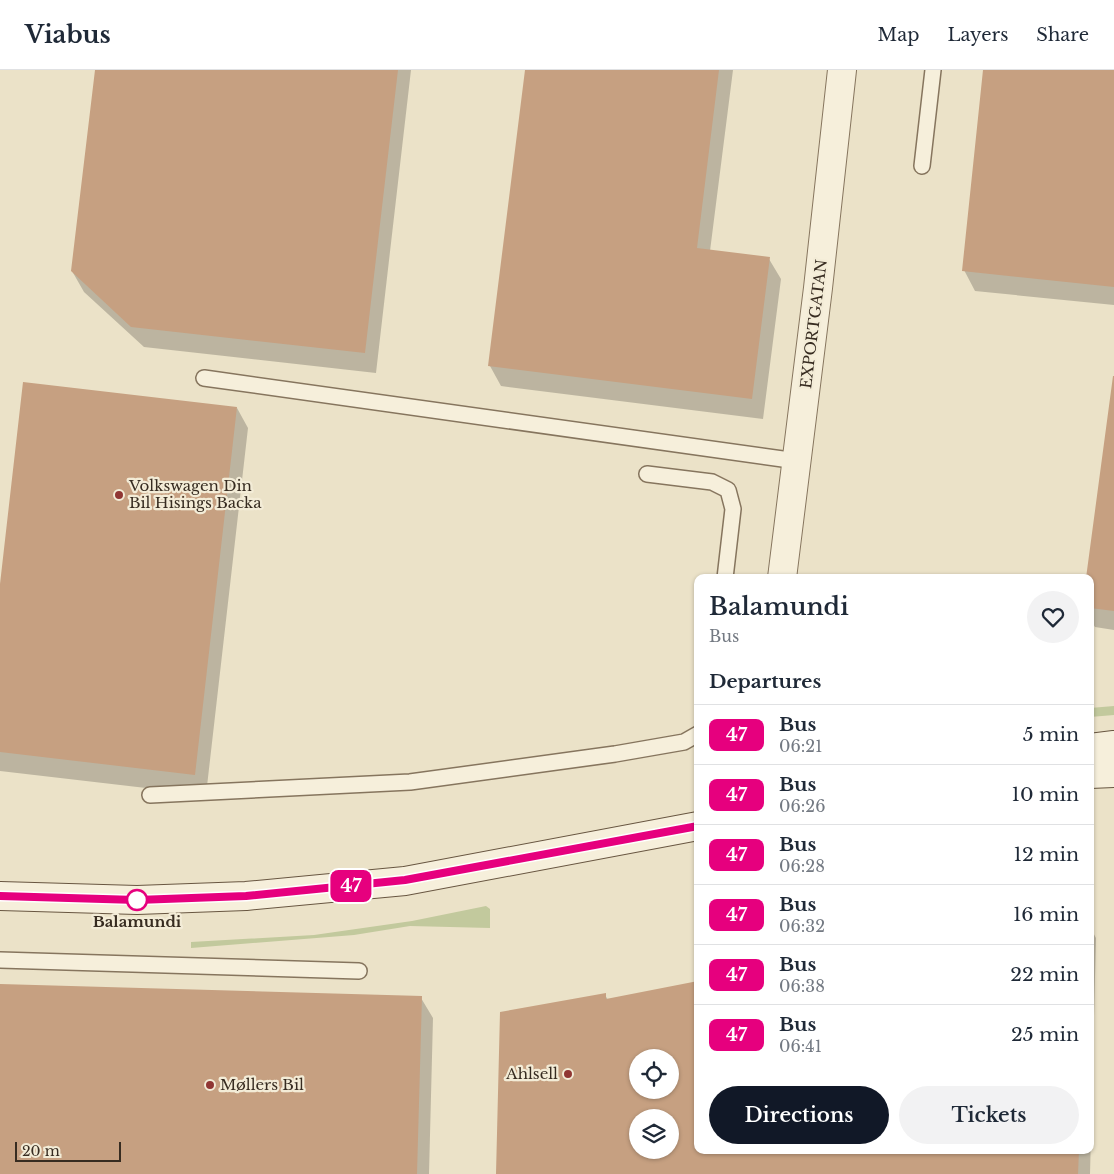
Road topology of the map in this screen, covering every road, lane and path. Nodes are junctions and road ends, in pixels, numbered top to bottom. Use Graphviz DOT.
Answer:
graph roads {
  1 [pos="842,70"];
  2 [pos="933,70"];
  3 [pos="922,166"];
  4 [pos="204,378"];
  5 [pos="797,461"];
  6 [pos="647,474"];
  7 [pos="725,574"];
  8 [pos="783,574"];
  9 [pos="694,736"];
  10 [pos="1114,745"];
  11 [pos="1094,748"];
  12 [pos="1114,773"];
  13 [pos="1094,774"];
  14 [pos="150,795"];
  15 [pos="694,827"];
  16 [pos="0,896"];
  17 [pos="0,960"];
  18 [pos="359,971"];
  1 -- 5 [label="street, EXPORTGATAN"];
  2 -- 3 [label="lane"];
  4 -- 5 [label="lane"];
  5 -- 8 [label="street, EXPORTGATAN"];
  6 -- 7 [label="lane"];
  9 -- 14 [label="lane"];
  10 -- 11 [label="street"];
  12 -- 13 [label="street"];
  15 -- 16 [label="street"];
  17 -- 18 [label="lane"];
}
